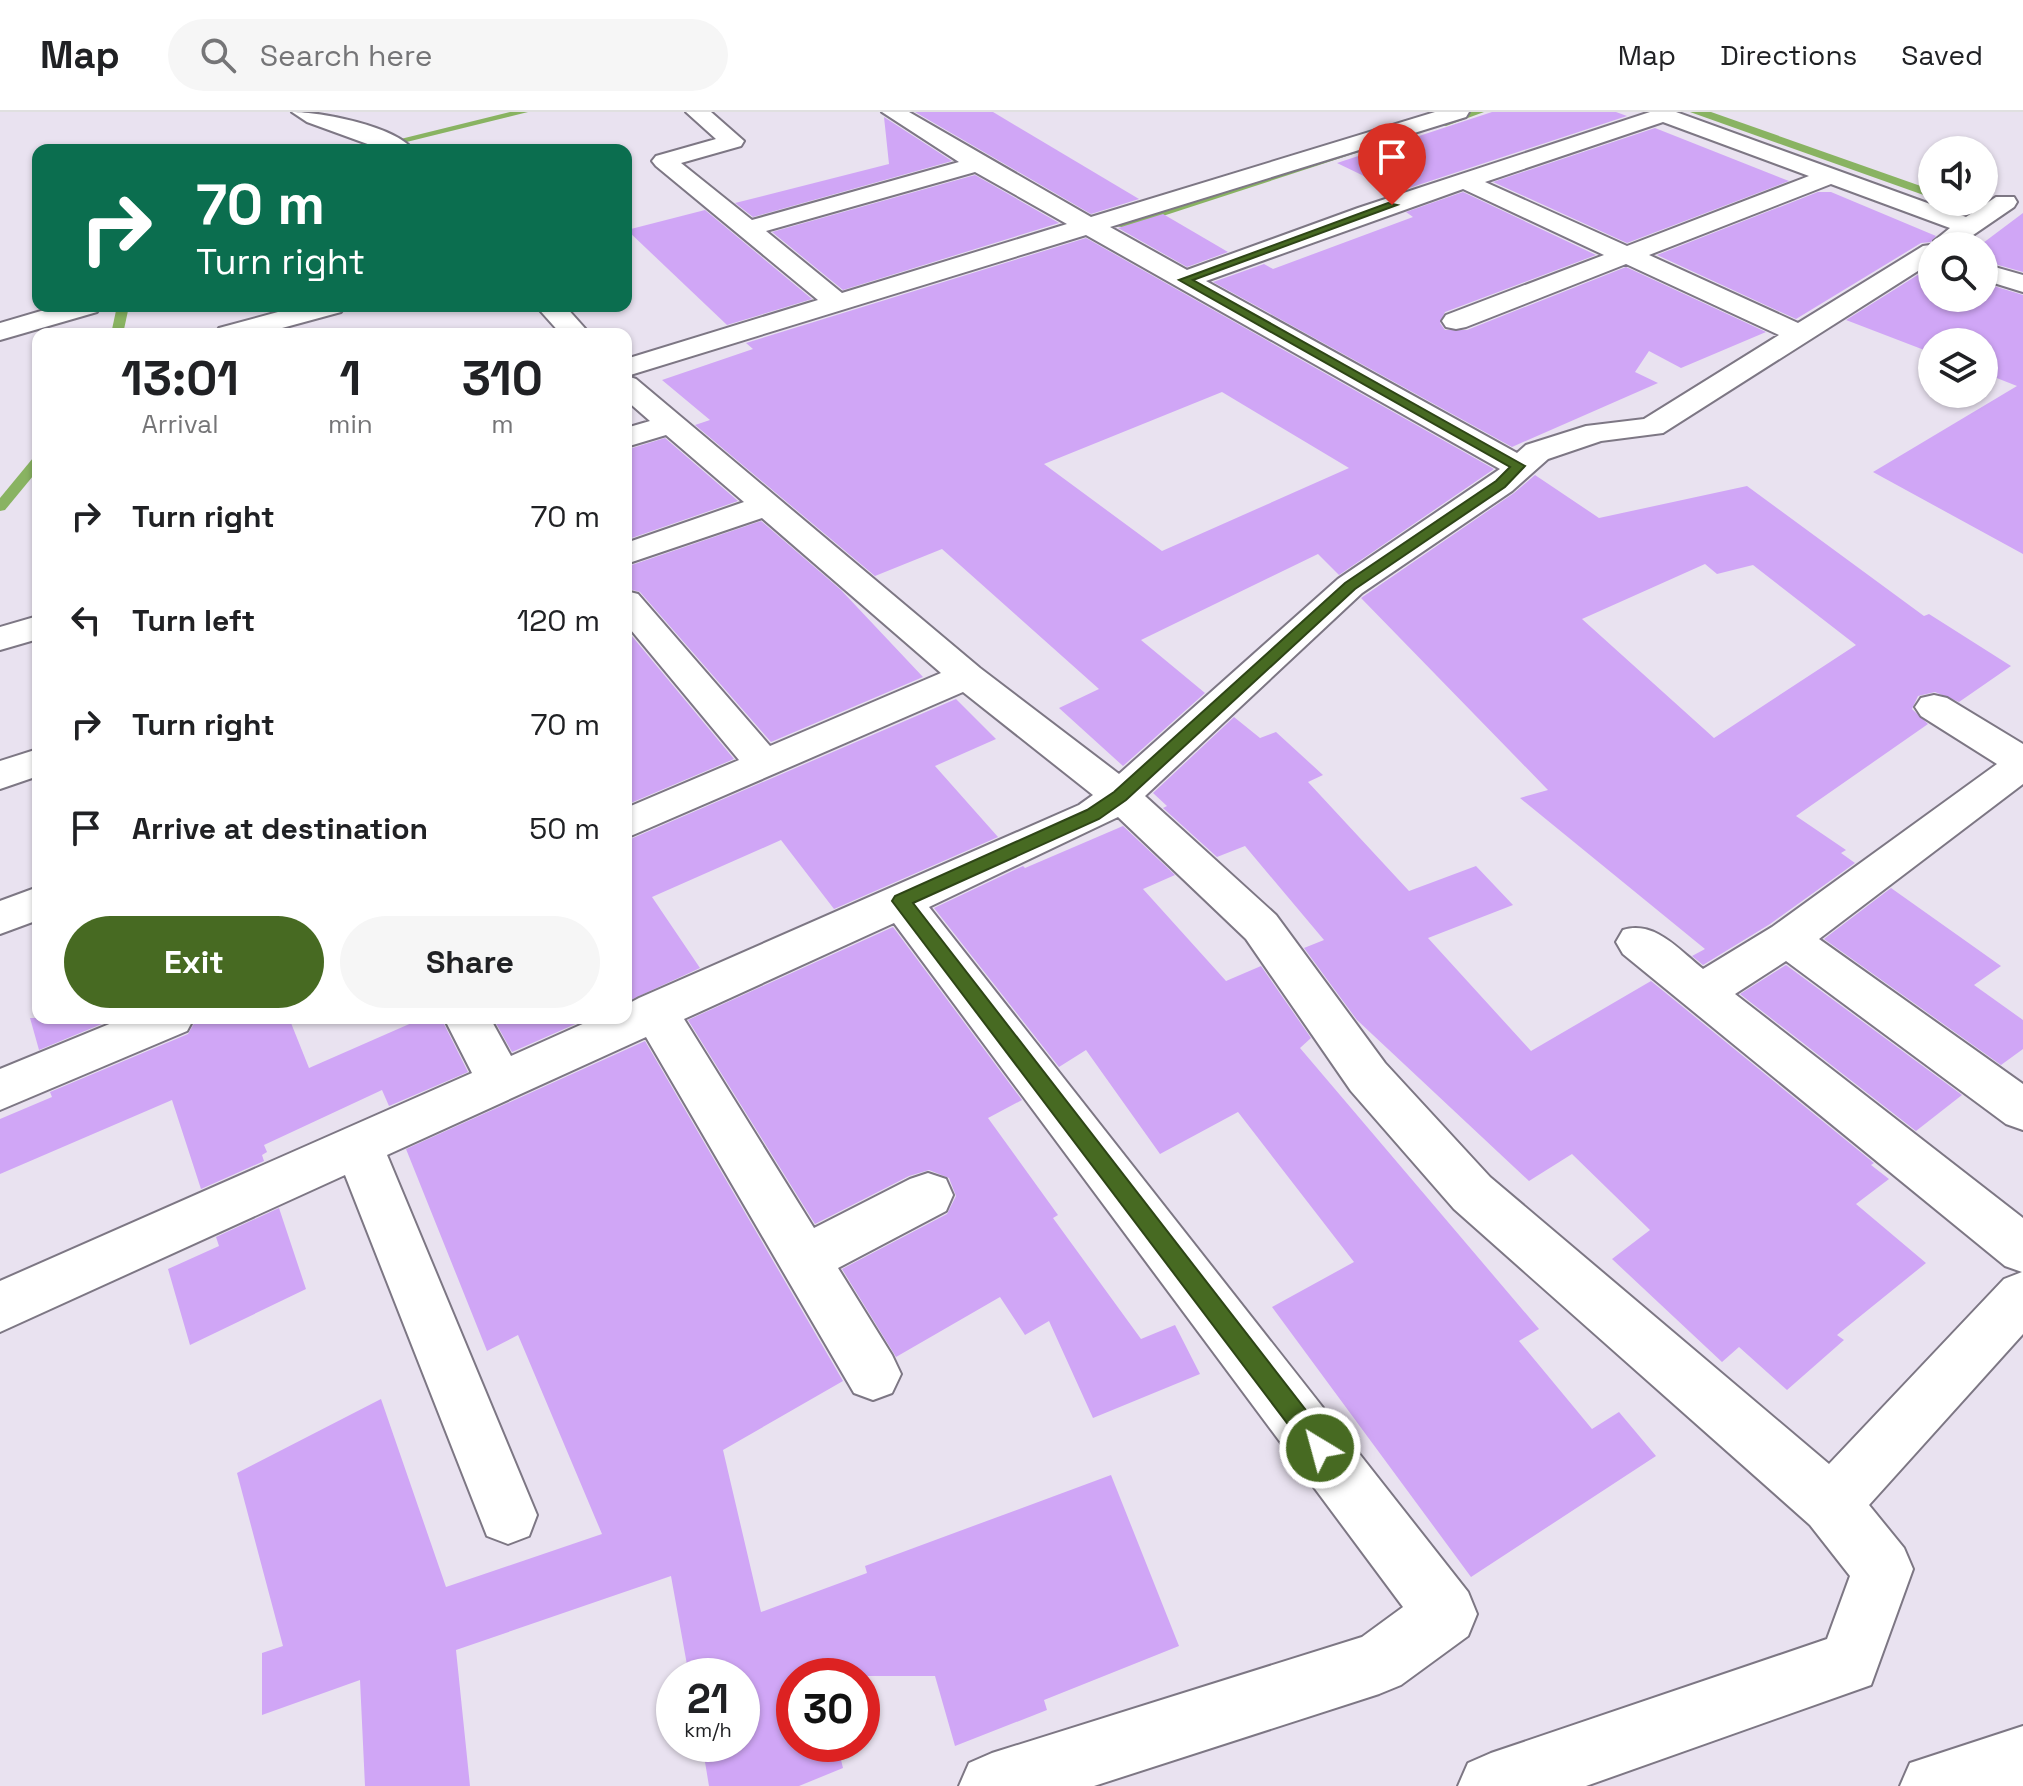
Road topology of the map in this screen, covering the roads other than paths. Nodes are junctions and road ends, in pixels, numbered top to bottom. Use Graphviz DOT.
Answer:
graph roads {
  1 [pos="303,112"];
  2 [pos="697,112"];
  3 [pos="893,112"];
  4 [pos="1458,112"];
  5 [pos="389,144"];
  6 [pos="978,164"];
  7 [pos="1831,176"];
  8 [pos="1464,181"];
  9 [pos="2004,202"];
  10 [pos="1089,226"];
  11 [pos="1971,227"];
  12 [pos="747,229"];
  13 [pos="1963,232"];
  14 [pos="1628,256"];
  15 [pos="1918,261"];
  16 [pos="1998,276"];
  17 [pos="1184,280"];
  18 [pos="2023,284"];
  19 [pos="837,302"];
  20 [pos="67,312"];
  21 [pos="309,312"];
  22 [pos="556,312"];
  23 [pos="1456,321"];
  24 [pos="251,328"];
  25 [pos="570,328"];
  26 [pos="0,332"];
  27 [pos="1800,334"];
  28 [pos="632,366"];
  29 [pos="632,390"];
  30 [pos="670,424"];
  31 [pos="632,436"];
  32 [pos="1518,466"];
  33 [pos="764,506"];
  34 [pos="632,552"];
  35 [pos="632,609"];
  36 [pos="32,629"];
  37 [pos="0,639"];
  38 [pos="967,676"];
  39 [pos="1934,707"];
  40 [pos="2023,763"];
  41 [pos="32,764"];
  42 [pos="764,764"];
  43 [pos="0,775"];
  44 [pos="1120,796"];
  45 [pos="632,821"];
  46 [pos="901,901"];
  47 [pos="32,905"];
  48 [pos="0,918"];
  49 [pos="1787,939"];
  50 [pos="1638,942"];
  51 [pos="1701,993"];
  52 [pos="655,1011"];
  53 [pos="632,1021"];
  54 [pos="157,1024"];
  55 [pos="470,1024"];
  56 [pos="626,1024"];
  57 [pos="500,1080"];
  58 [pos="0,1090"];
  59 [pos="2023,1110"];
  60 [pos="358,1144"];
  61 [pos="928,1195"];
  62 [pos="2023,1249"];
  63 [pos="805,1259"];
  64 [pos="2023,1296"];
  65 [pos="0,1307"];
  66 [pos="873,1374"];
  67 [pos="1831,1504"];
  68 [pos="508,1515"];
  69 [pos="2023,1759"];
  70 [pos="992,1786"];
  71 [pos="1491,1786"];
  72 [pos="1933,1786"];
  1 -- 5 [label="street"];
  2 -- 12 [label="street"];
  3 -- 6 [label="street"];
  4 -- 10 [label="street"];
  6 -- 10 [label="street"];
  6 -- 12 [label="street"];
  7 -- 8 [label="street"];
  7 -- 11 [label="street"];
  7 -- 14 [label="street"];
  8 -- 14 [label="street"];
  8 -- 17 [label="street"];
  9 -- 11 [label="street"];
  10 -- 17 [label="street"];
  10 -- 19 [label="street"];
  11 -- 13 [label="street"];
  12 -- 19 [label="street"];
  14 -- 23 [label="street"];
  14 -- 27 [label="street"];
  15 -- 27 [label="street"];
  16 -- 18 [label="street"];
  17 -- 32 [label="street"];
  19 -- 28 [label="street"];
  20 -- 26 [label="street"];
  21 -- 24 [label="street"];
  22 -- 25 [label="street"];
  27 -- 32 [label="street"];
  29 -- 30 [label="street"];
  30 -- 31 [label="street"];
  30 -- 33 [label="street"];
  32 -- 44 [label="street"];
  33 -- 34 [label="street"];
  33 -- 38 [label="street"];
  35 -- 42 [label="street"];
  36 -- 37 [label="street"];
  38 -- 42 [label="street"];
  38 -- 44 [label="street"];
  39 -- 40 [label="street"];
  40 -- 49 [label="street"];
  41 -- 43 [label="street"];
  42 -- 45 [label="street"];
  44 -- 46 [label="street"];
  44 -- 67 [label="street"];
  46 -- 52 [label="street"];
  46 -- 70 [label="street"];
  47 -- 48 [label="street"];
  49 -- 51 [label="street"];
  49 -- 59 [label="street"];
  50 -- 51 [label="street"];
  51 -- 62 [label="street"];
  52 -- 53 [label="street"];
  52 -- 63 [label="street"];
  54 -- 58 [label="street"];
  55 -- 57 [label="street"];
  56 -- 57 [label="street"];
  57 -- 60 [label="street"];
  60 -- 65 [label="street"];
  60 -- 68 [label="street"];
  61 -- 63 [label="street"];
  63 -- 66 [label="street"];
  64 -- 67 [label="street"];
  67 -- 71 [label="street"];
  69 -- 72 [label="street"];
}
